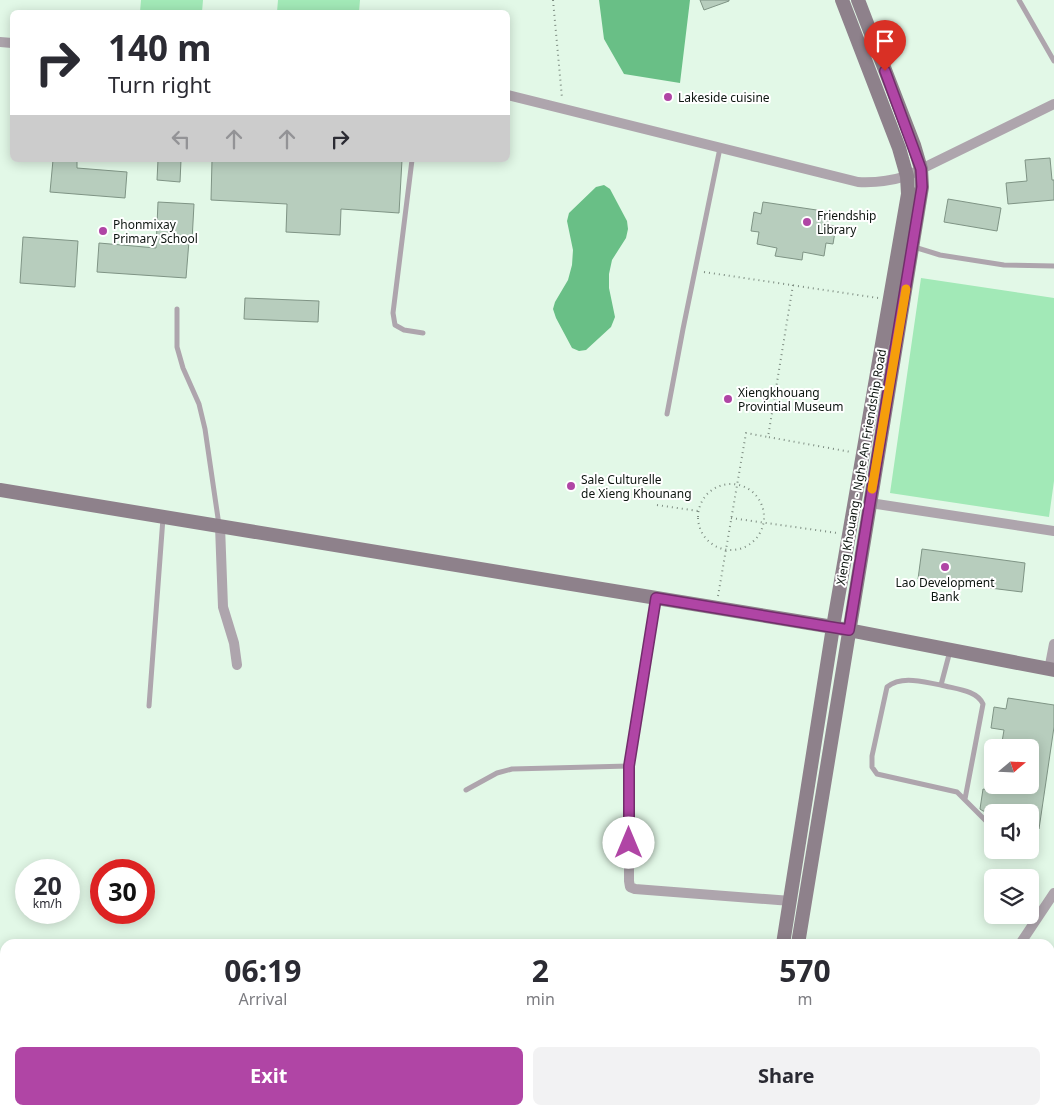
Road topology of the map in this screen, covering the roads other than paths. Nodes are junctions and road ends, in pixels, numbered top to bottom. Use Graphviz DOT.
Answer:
graph roads {
  1 [pos="842,0"];
  2 [pos="858,0"];
  3 [pos="1019,0"];
  4 [pos="1054,62"];
  5 [pos="510,95"];
  6 [pos="1054,104"];
  7 [pos="720,148"];
  8 [pos="412,162"];
  9 [pos="921,169"];
  10 [pos="907,176"];
  11 [pos="913,246"];
  12 [pos="1054,266"];
  13 [pos="177,309"];
  14 [pos="423,333"];
  15 [pos="667,414"];
  16 [pos="0,490"];
  17 [pos="870,503"];
  18 [pos="163,517"];
  19 [pos="220,526"];
  20 [pos="1054,532"];
  21 [pos="656,598"];
  22 [pos="833,627"];
  23 [pos="849,630"];
  24 [pos="1054,644"];
  25 [pos="950,650"];
  26 [pos="237,665"];
  27 [pos="1052,670"];
  28 [pos="941,685"];
  29 [pos="149,706"];
  30 [pos="629,766"];
  31 [pos="466,790"];
  32 [pos="965,799"];
  33 [pos="984,819"];
  34 [pos="1054,893"];
  35 [pos="791,901"];
  36 [pos="785,939"];
  37 [pos="799,939"];
  38 [pos="1026,939"];
  1 -- 10 [label="street, Xieng Khouang - Nghe An Friendship Road"];
  2 -- 9 [label="street, Xieng Khouang - Nghe An Friendship Road"];
  3 -- 4 [label="lane"];
  5 -- 7 [label="street"];
  6 -- 9 [label="street"];
  7 -- 10 [label="street"];
  7 -- 15 [label="lane"];
  8 -- 14 [label="lane"];
  9 -- 10 [label="street"];
  9 -- 11 [label="street, Xieng Khouang - Nghe An Friendship Road"];
  10 -- 22 [label="street, Xieng Khouang - Nghe An Friendship Road"];
  11 -- 12 [label="lane"];
  11 -- 17 [label="street, Xieng Khouang - Nghe An Friendship Road"];
  13 -- 19 [label="lane"];
  16 -- 18 [label="street"];
  17 -- 20 [label="street"];
  17 -- 23 [label="street, Xieng Khouang - Nghe An Friendship Road"];
  18 -- 19 [label="street"];
  18 -- 29 [label="lane"];
  19 -- 21 [label="street"];
  19 -- 26 [label="street"];
  21 -- 22 [label="street"];
  21 -- 30 [label="street"];
  22 -- 23 [label="street"];
  22 -- 35 [label="street, Xieng Khouang - Nghe An Friendship Road"];
  23 -- 25 [label="street"];
  23 -- 37 [label="street, Xieng Khouang - Nghe An Friendship Road"];
  24 -- 27 [label="street"];
  25 -- 27 [label="street"];
  25 -- 28 [label="lane"];
  28 -- 32 [label="lane"];
  28 -- 32 [label="lane"];
  30 -- 31 [label="lane"];
  30 -- 35 [label="street"];
  32 -- 33 [label="lane"];
  34 -- 38 [label="street"];
  35 -- 36 [label="street, Xieng Khouang - Nghe An Friendship Road"];
}
